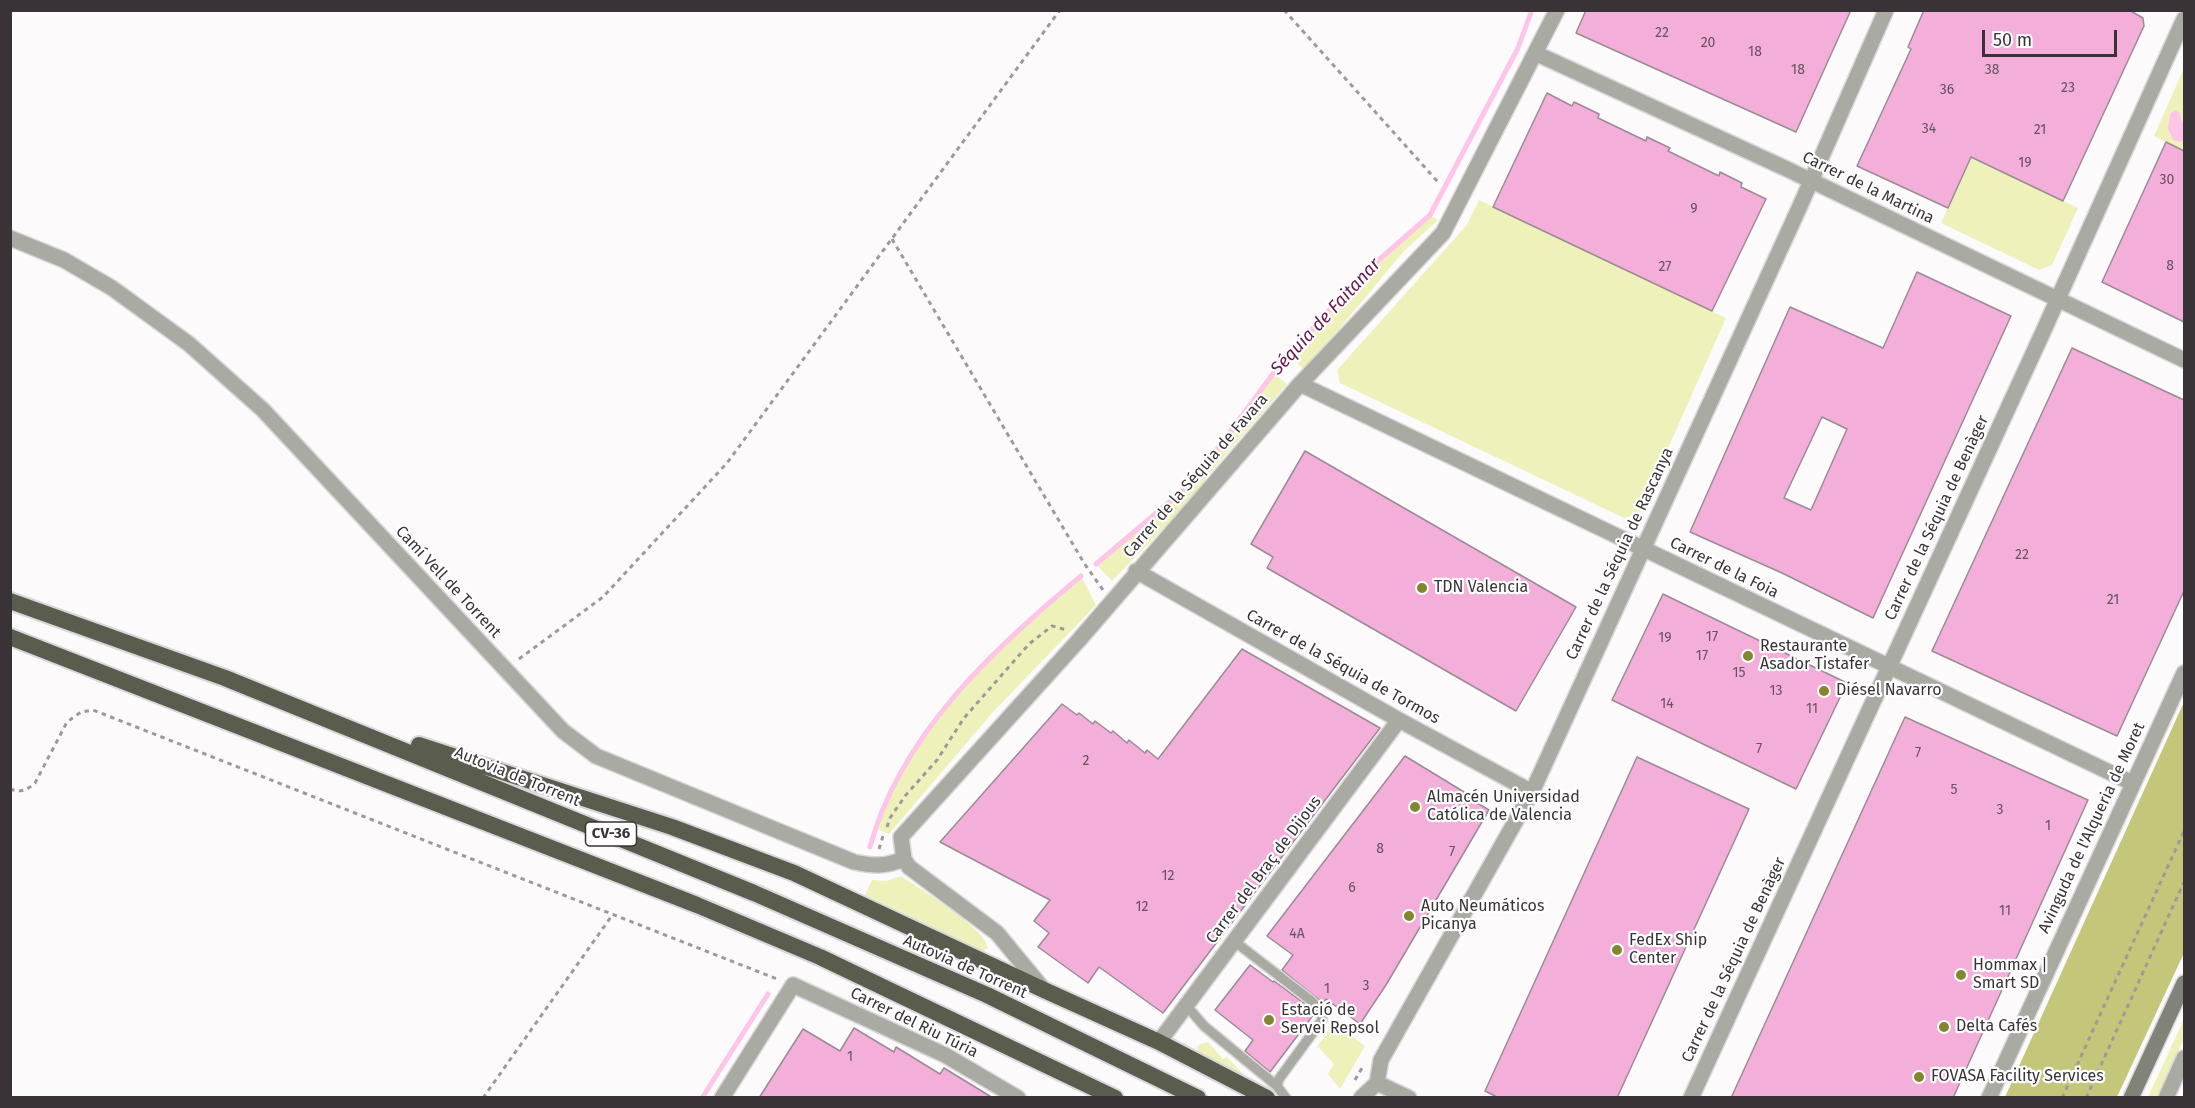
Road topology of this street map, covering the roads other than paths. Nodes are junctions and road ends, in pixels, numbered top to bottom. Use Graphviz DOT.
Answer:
graph roads {
  1 [pos="1557,10"];
  2 [pos="1887,10"];
  3 [pos="2184,19"];
  4 [pos="1535,53"];
  5 [pos="1812,181"];
  6 [pos="10,238"];
  7 [pos="2058,300"];
  8 [pos="2184,360"];
  9 [pos="1300,384"];
  10 [pos="1642,549"];
  11 [pos="1136,571"];
  12 [pos="10,601"];
  13 [pos="10,638"];
  14 [pos="1888,668"];
  15 [pos="2184,673"];
  16 [pos="225,678"];
  17 [pos="1399,720"];
  18 [pos="2132,783"];
  19 [pos="1532,792"];
  20 [pos="904,859"];
  21 [pos="1234,941"];
  22 [pos="2184,983"];
  23 [pos="1044,990"];
  24 [pos="1186,1005"];
  25 [pos="997,1040"];
  26 [pos="1159,1042"];
  27 [pos="2184,1058"];
  28 [pos="1377,1083"];
  29 [pos="1272,1092"];
  30 [pos="1358,1092"];
  31 [pos="722,1098"];
  32 [pos="1018,1098"];
  33 [pos="1099,1098"];
  34 [pos="1115,1098"];
  35 [pos="1198,1098"];
  36 [pos="1286,1098"];
  37 [pos="1409,1098"];
  38 [pos="1691,1098"];
  39 [pos="1989,1098"];
  40 [pos="2131,1098"];
  41 [pos="2166,1098"];
  1 -- 4 [label="street, Carrer de la Séquia de Favara"];
  2 -- 5 [label="street, Carrer de la Séquia de Rascanya"];
  3 -- 7 [label="street, Carrer de la Séquia de Benàger"];
  4 -- 5 [label="street, Carrer de la Martina"];
  4 -- 9 [label="street, Carrer de la Séquia de Favara"];
  5 -- 7 [label="street, Carrer de la Martina"];
  5 -- 10 [label="street, Carrer de la Séquia de Rascanya"];
  6 -- 20 [label="street, Camí Vell de Torrent"];
  7 -- 8 [label="street, Carrer de la Martina"];
  7 -- 14 [label="street, Carrer de la Séquia de Benàger"];
  9 -- 10 [label="street, Carrer de la Foia"];
  9 -- 11 [label="street, Carrer de la Séquia de Favara"];
  10 -- 14 [label="street, Carrer de la Foia"];
  10 -- 19 [label="street, Carrer de la Séquia de Rascanya"];
  11 -- 17 [label="street, Carrer de la Séquia de Tormos"];
  11 -- 20 [label="street, Carrer de la Séquia de Favara"];
  12 -- 16 [label="highway, Autovia de Torrent / CV-36"];
  13 -- 25 [label="highway, CV-36"];
  14 -- 18 [label="street, Carrer de la Foia"];
  14 -- 38 [label="street, Carrer de la Séquia de Benàger"];
  15 -- 18 [label="street, Avinguda de l'Alqueria de Moret"];
  16 -- 23 [label="highway"];
  16 -- 35 [label="highway, Autovia de Torrent / CV-36"];
  17 -- 19 [label="street, Carrer de la Séquia de Tormos"];
  17 -- 21 [label="street, Carrer del Braç de Dijous"];
  18 -- 39 [label="street, Avinguda de l'Alqueria de Moret"];
  19 -- 28 [label="street, Carrer de la Séquia de Rascanya"];
  20 -- 23 [label="street"];
  21 -- 24 [label="street, Carrer del Braç de Dijous"];
  21 -- 29 [label="lane"];
  22 -- 40 [label="main road"];
  23 -- 26 [label="highway"];
  24 -- 26 [label="street, Carrer del Braç de Dijous"];
  24 -- 29 [label="lane"];
  25 -- 33 [label="highway"];
  25 -- 34 [label="highway, CV-36"];
  26 -- 29 [label="highway"];
  27 -- 41 [label="street"];
  28 -- 30 [label="street"];
  28 -- 37 [label="street"];
  29 -- 36 [label="lane"];
  31 -- 32 [label="street, Carrer del Riu Túria"];
}
